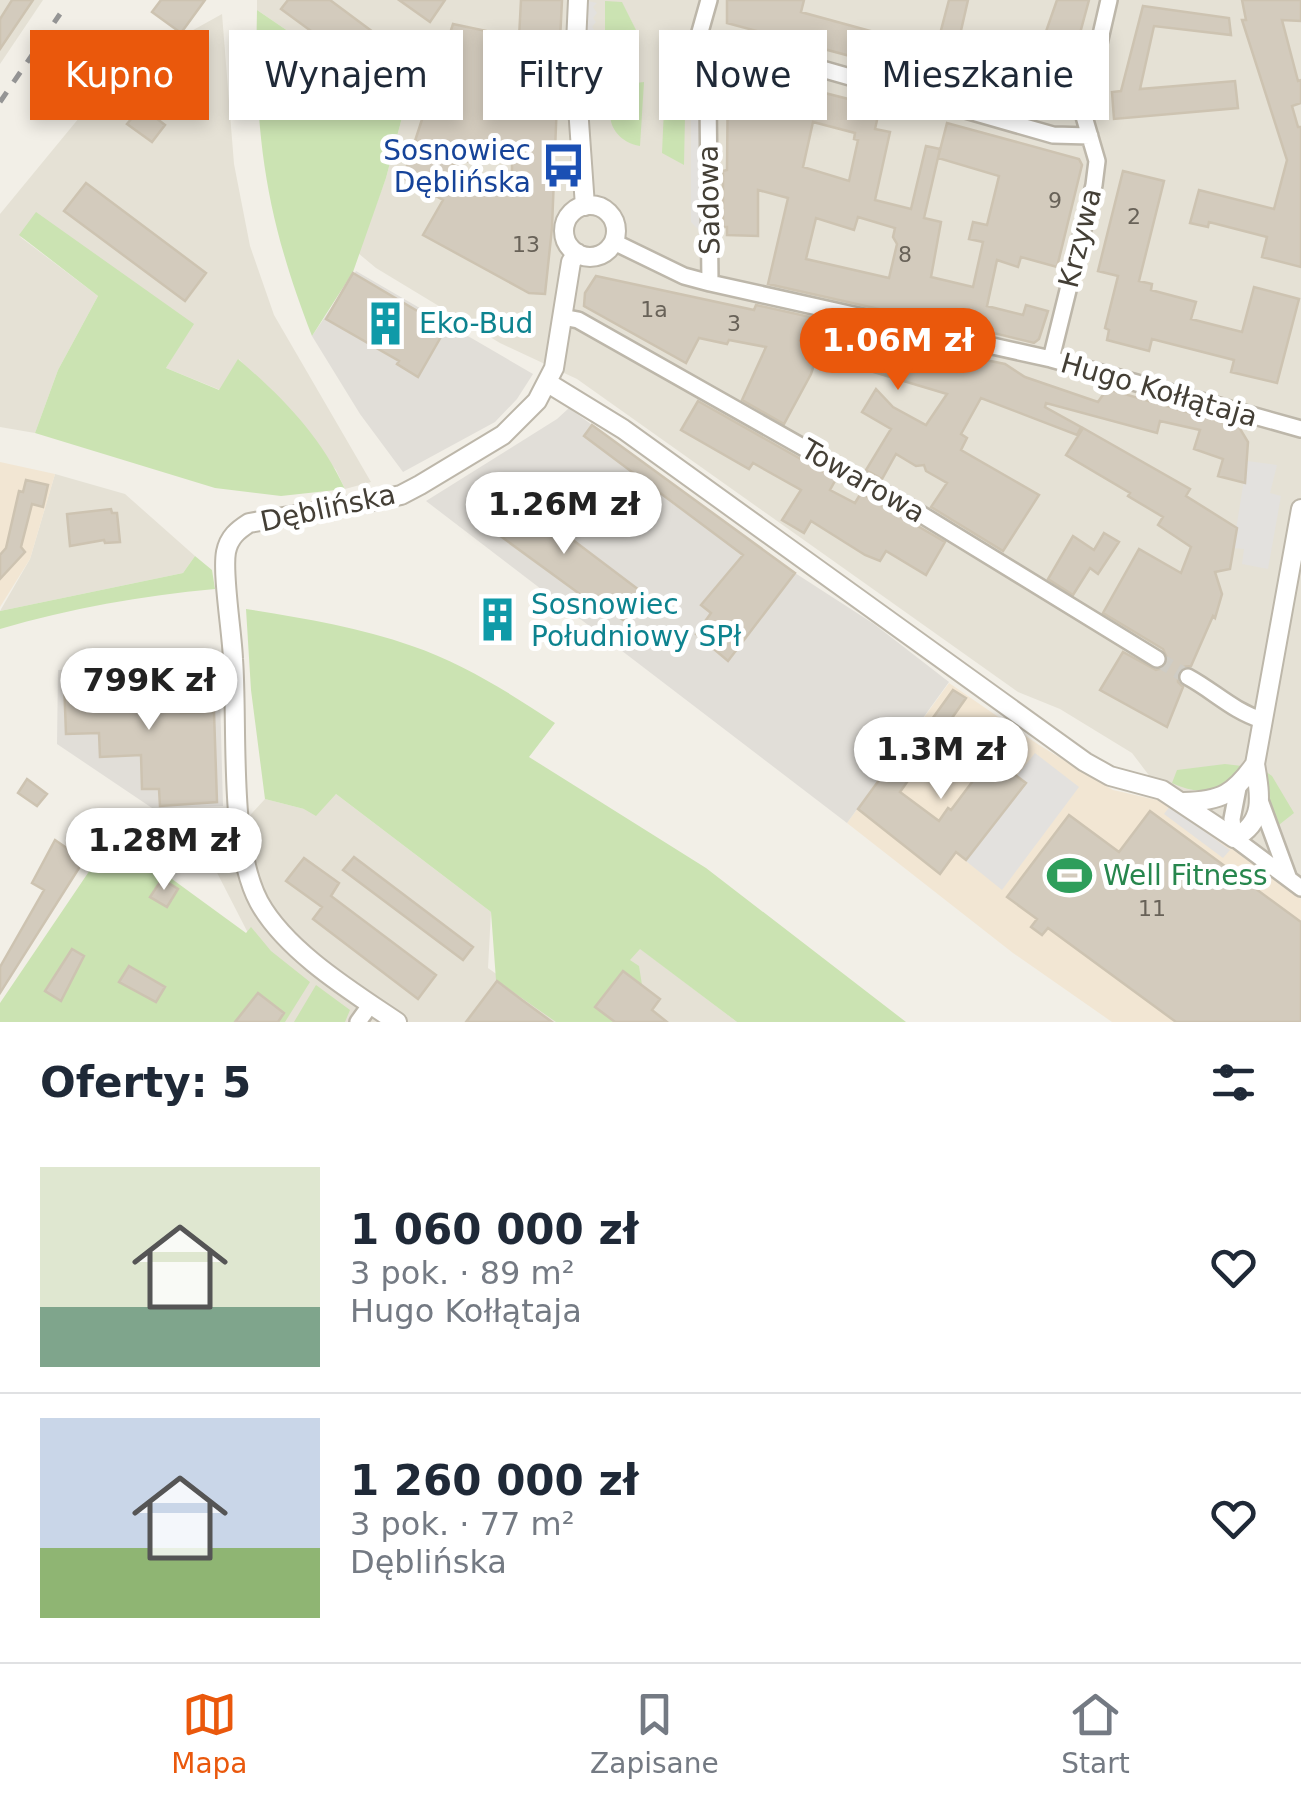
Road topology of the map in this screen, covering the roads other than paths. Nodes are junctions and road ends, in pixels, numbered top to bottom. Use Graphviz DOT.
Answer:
graph roads {
  1 [pos="578,0"];
  2 [pos="710,0"];
  3 [pos="1109,0"];
  4 [pos="701,30"];
  5 [pos="827,70"];
  6 [pos="708,120"];
  7 [pos="1090,136"];
  8 [pos="585,206"];
  9 [pos="614,242"];
  10 [pos="576,253"];
  11 [pos="710,284"];
  12 [pos="562,318"];
  13 [pos="1051,359"];
  14 [pos="548,383"];
  15 [pos="1301,429"];
  16 [pos="1301,509"];
  17 [pos="1157,659"];
  18 [pos="1188,677"];
  19 [pos="1262,720"];
  20 [pos="1255,764"];
  21 [pos="1238,788"];
  22 [pos="1184,802"];
  23 [pos="1260,803"];
  24 [pos="1234,838"];
  25 [pos="1295,884"];
  26 [pos="371,1004"];
  27 [pos="358,1022"];
  28 [pos="397,1022"];
  1 -- 8 [label="street"];
  2 -- 4 [label="street, Sadowa"];
  3 -- 7 [label="street, Krzywa"];
  5 -- 7 [label="street"];
  6 -- 11 [label="street, Sadowa"];
  7 -- 13 [label="street, Krzywa"];
  8 -- 9 [label="street"];
  8 -- 10 [label="street"];
  9 -- 10 [label="street"];
  9 -- 11 [label="street, Hugo Kołłątaja"];
  10 -- 12 [label="street, Dęblińska"];
  11 -- 13 [label="street, Hugo Kołłątaja"];
  12 -- 14 [label="street, Dęblińska"];
  12 -- 17 [label="street, Towarowa"];
  13 -- 15 [label="street, Hugo Kołłątaja"];
  14 -- 22 [label="street"];
  14 -- 26 [label="street, Dęblińska"];
  16 -- 19 [label="street"];
  18 -- 19 [label="street"];
  19 -- 20 [label="street"];
  20 -- 21 [label="street"];
  20 -- 23 [label="street"];
  21 -- 22 [label="street"];
  21 -- 24 [label="street"];
  22 -- 24 [label="street"];
  23 -- 24 [label="street"];
  23 -- 25 [label="street"];
  24 -- 25 [label="street"];
  26 -- 27 [label="street"];
  26 -- 28 [label="street"];
}
